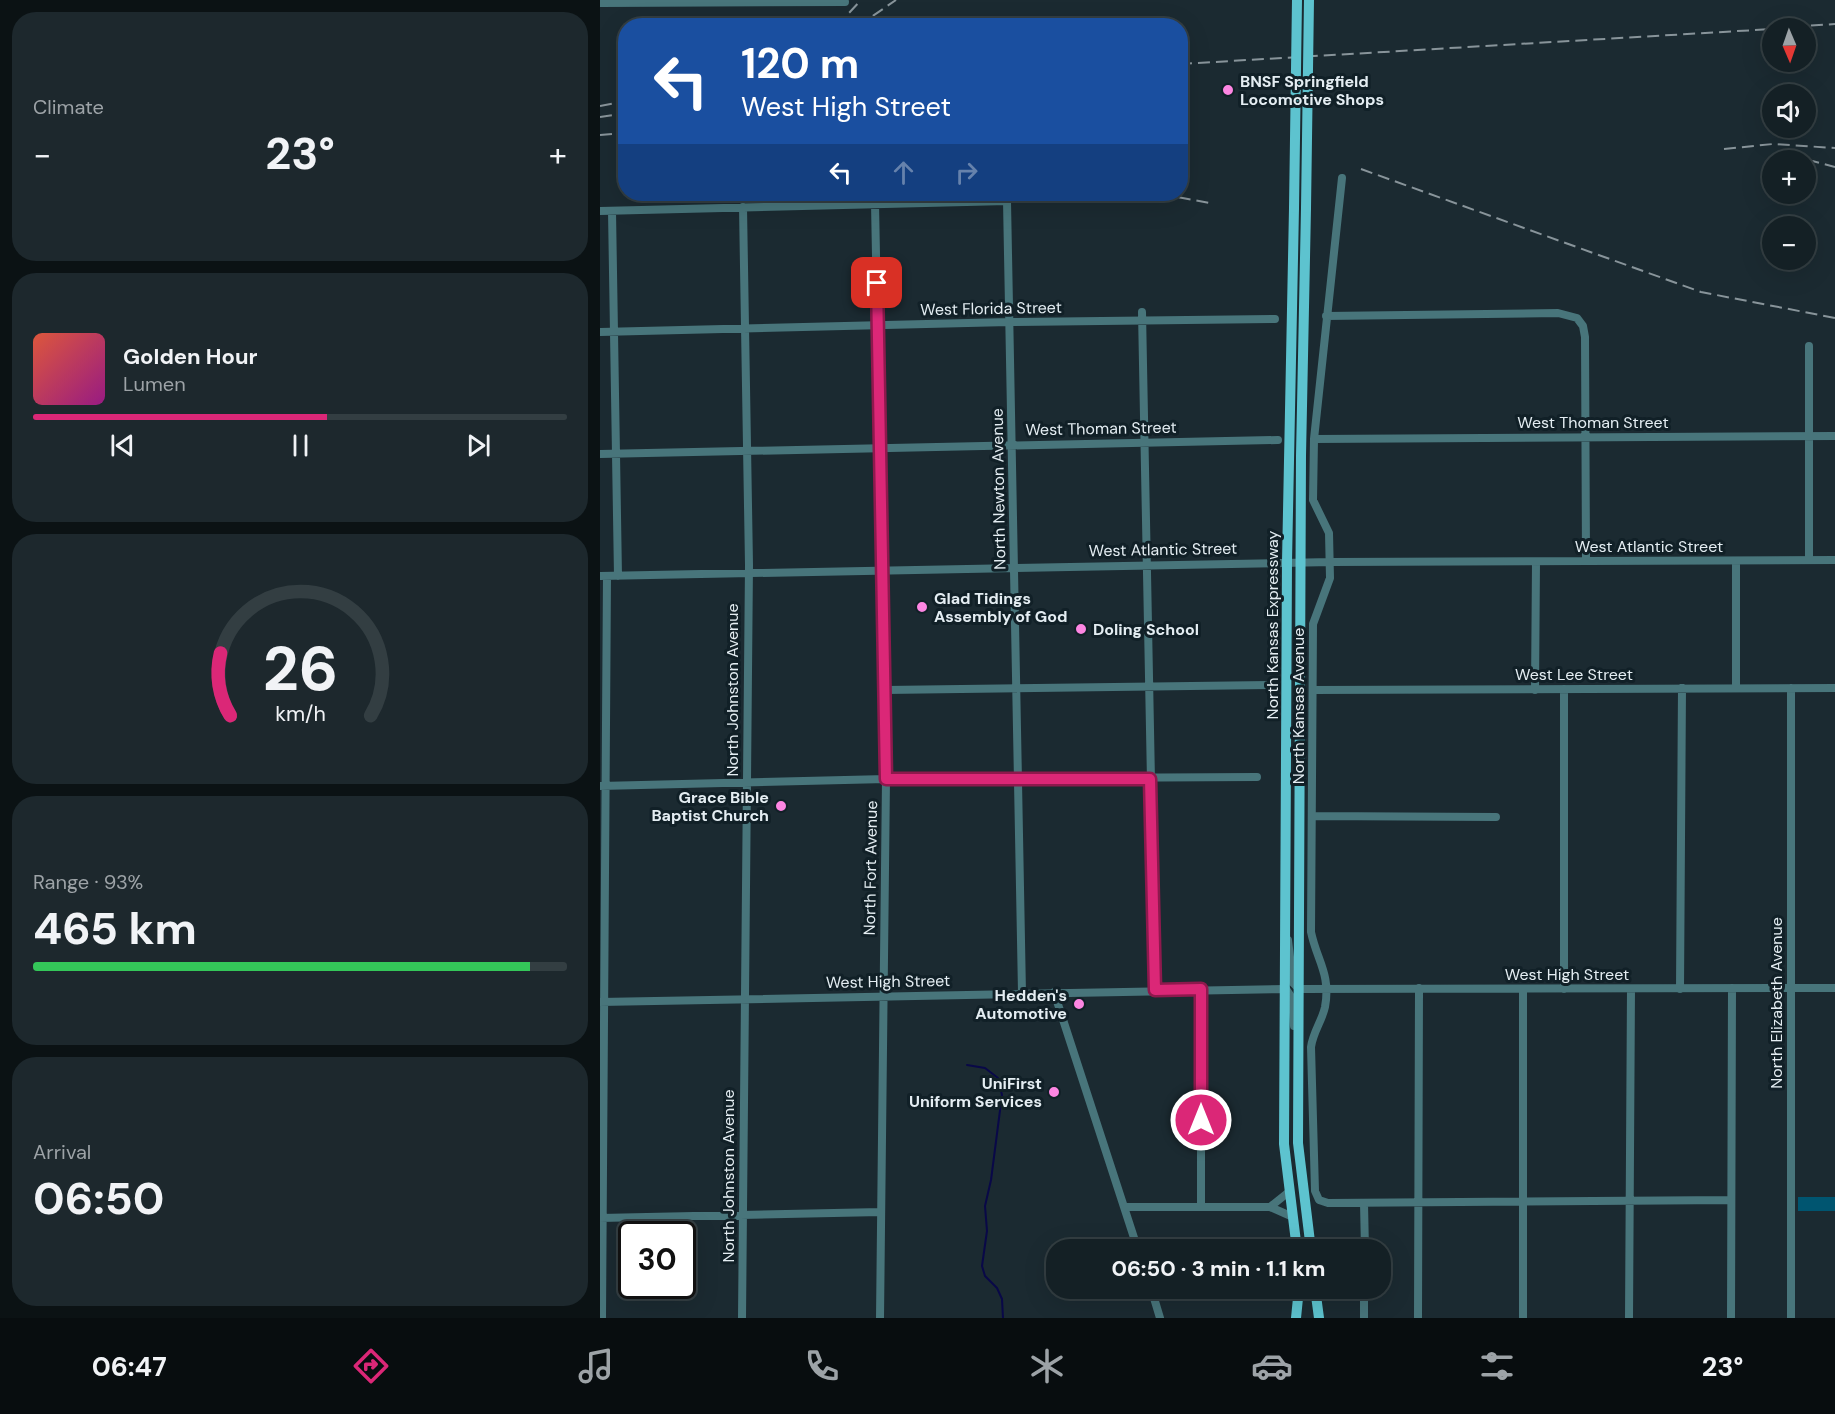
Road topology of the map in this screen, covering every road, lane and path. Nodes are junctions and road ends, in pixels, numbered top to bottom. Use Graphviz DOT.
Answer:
graph roads {
  1 [pos="1298,0"];
  2 [pos="1309,0"];
  3 [pos="606,2"];
  4 [pos="845,2"];
  5 [pos="1342,178"];
  6 [pos="875,203"];
  7 [pos="743,207"];
  8 [pos="600,211"];
  9 [pos="612,211"];
  10 [pos="1142,312"];
  11 [pos="1326,316"];
  12 [pos="1275,319"];
  13 [pos="1009,322"];
  14 [pos="1142,322"];
  15 [pos="878,325"];
  16 [pos="746,328"];
  17 [pos="615,331"];
  18 [pos="600,332"];
  19 [pos="1809,346"];
  20 [pos="1809,436"];
  21 [pos="1835,436"];
  22 [pos="1585,437"];
  23 [pos="1314,439"];
  24 [pos="1278,440"];
  25 [pos="1144,443"];
  26 [pos="1013,445"];
  27 [pos="881,449"];
  28 [pos="748,451"];
  29 [pos="600,454"];
  30 [pos="616,454"];
  31 [pos="1835,560"];
  32 [pos="1330,561"];
  33 [pos="1586,561"];
  34 [pos="1736,561"];
  35 [pos="1809,561"];
  36 [pos="1287,562"];
  37 [pos="1301,562"];
  38 [pos="1536,562"];
  39 [pos="1147,565"];
  40 [pos="1015,566"];
  41 [pos="884,570"];
  42 [pos="747,572"];
  43 [pos="603,576"];
  44 [pos="618,576"];
  45 [pos="1269,685"];
  46 [pos="1148,687"];
  47 [pos="1682,688"];
  48 [pos="1736,688"];
  49 [pos="1791,688"];
  50 [pos="1835,688"];
  51 [pos="1017,689"];
  52 [pos="1564,689"];
  53 [pos="885,690"];
  54 [pos="1313,690"];
  55 [pos="1535,690"];
  56 [pos="1257,777"];
  57 [pos="886,779"];
  58 [pos="1150,779"];
  59 [pos="1018,780"];
  60 [pos="746,782"];
  61 [pos="603,786"];
  62 [pos="1312,816"];
  63 [pos="1496,817"];
  64 [pos="1286,932"];
  65 [pos="1419,988"];
  66 [pos="1732,988"];
  67 [pos="1791,988"];
  68 [pos="1835,988"];
  69 [pos="1201,989"];
  70 [pos="1286,989"];
  71 [pos="1299,989"];
  72 [pos="1326,989"];
  73 [pos="1564,989"];
  74 [pos="1631,989"];
  75 [pos="1680,989"];
  76 [pos="1155,990"];
  77 [pos="1524,990"];
  78 [pos="1054,992"];
  79 [pos="1022,993"];
  80 [pos="883,996"];
  81 [pos="745,1000"];
  82 [pos="602,1002"];
  83 [pos="1299,1046"];
  84 [pos="1290,1191"];
  85 [pos="1731,1200"];
  86 [pos="1629,1201"];
  87 [pos="1523,1202"];
  88 [pos="1364,1203"];
  89 [pos="1418,1203"];
  90 [pos="1270,1206"];
  91 [pos="1125,1207"];
  92 [pos="1201,1207"];
  93 [pos="881,1212"];
  94 [pos="743,1215"];
  95 [pos="1293,1217"];
  96 [pos="601,1218"];
  97 [pos="1135,1239"];
  98 [pos="1296,1239"];
  99 [pos="1310,1239"];
  100 [pos="1365,1239"];
  101 [pos="1154,1299"];
  102 [pos="1299,1299"];
  103 [pos="1301,1299"];
  104 [pos="1316,1299"];
  105 [pos="1364,1299"];
  106 [pos="602,1318"];
  107 [pos="742,1318"];
  108 [pos="880,1318"];
  109 [pos="1160,1318"];
  110 [pos="1296,1318"];
  111 [pos="1303,1318"];
  112 [pos="1319,1318"];
  113 [pos="1364,1318"];
  114 [pos="1418,1318"];
  115 [pos="1523,1318"];
  116 [pos="1629,1318"];
  117 [pos="1731,1318"];
  118 [pos="1791,1318"];
  1 -- 36 [label="main road, North Kansas Expressway, bridge"];
  2 -- 37 [label="main road, North Kansas Expressway, bridge"];
  3 -- 4 [label="street"];
  5 -- 11 [label="street, North Kansas Avenue"];
  6 -- 7 [label="street"];
  6 -- 13 [label="street, North Newton Avenue"];
  6 -- 15 [label="street, North Fort Avenue"];
  7 -- 9 [label="street"];
  7 -- 16 [label="street, North Johnston Avenue"];
  8 -- 9 [label="street"];
  9 -- 17 [label="street"];
  10 -- 14 [label="street"];
  11 -- 22 [label="street"];
  11 -- 23 [label="street, North Kansas Avenue"];
  12 -- 14 [label="street, West Florida Street"];
  13 -- 14 [label="street, West Florida Street"];
  13 -- 15 [label="street, West Florida Street"];
  13 -- 26 [label="street, North Newton Avenue"];
  14 -- 25 [label="street"];
  15 -- 16 [label="street, West Florida Street"];
  15 -- 27 [label="street, North Fort Avenue"];
  16 -- 17 [label="street, West Florida Street"];
  16 -- 28 [label="street, North Johnston Avenue"];
  17 -- 18 [label="street, West Florida Street"];
  17 -- 30 [label="street"];
  19 -- 20 [label="street"];
  20 -- 21 [label="street, West Thoman Street"];
  20 -- 22 [label="street, West Thoman Street"];
  20 -- 35 [label="street"];
  22 -- 23 [label="street, West Thoman Street"];
  22 -- 33 [label="street"];
  23 -- 32 [label="street, North Kansas Avenue"];
  24 -- 25 [label="street, West Thoman Street"];
  25 -- 26 [label="street, West Thoman Street"];
  25 -- 39 [label="street"];
  26 -- 27 [label="street, West Thoman Street"];
  26 -- 40 [label="street, North Newton Avenue"];
  27 -- 28 [label="street, West Thoman Street"];
  27 -- 41 [label="street, North Fort Avenue"];
  28 -- 30 [label="street, West Thoman Street"];
  28 -- 42 [label="street, North Johnston Avenue"];
  29 -- 30 [label="street, West Thoman Street"];
  30 -- 44 [label="street"];
  31 -- 35 [label="street, West Atlantic Street"];
  32 -- 37 [label="street, West Atlantic Street"];
  32 -- 38 [label="street, West Atlantic Street"];
  32 -- 54 [label="street, North Kansas Avenue"];
  33 -- 34 [label="street, West Atlantic Street"];
  33 -- 38 [label="street, West Atlantic Street"];
  34 -- 35 [label="street, West Atlantic Street"];
  34 -- 48 [label="street"];
  36 -- 37 [label="street, West Atlantic Street"];
  36 -- 39 [label="street, West Atlantic Street"];
  36 -- 64 [label="main road, North Kansas Expressway"];
  37 -- 71 [label="main road, North Kansas Expressway"];
  38 -- 55 [label="street"];
  39 -- 40 [label="street, West Atlantic Street"];
  39 -- 46 [label="street"];
  40 -- 41 [label="street, West Atlantic Street"];
  40 -- 51 [label="street, North Newton Avenue"];
  41 -- 42 [label="street, West Atlantic Street"];
  41 -- 53 [label="street, North Fort Avenue"];
  42 -- 44 [label="street, West Atlantic Street"];
  42 -- 60 [label="street, North Johnston Avenue"];
  43 -- 44 [label="street, West Atlantic Street"];
  43 -- 61 [label="street"];
  45 -- 46 [label="street"];
  46 -- 51 [label="street"];
  46 -- 58 [label="street"];
  47 -- 48 [label="street, West Lee Street"];
  47 -- 52 [label="street, West Lee Street"];
  47 -- 75 [label="street"];
  48 -- 49 [label="street, West Lee Street"];
  49 -- 50 [label="street, West Lee Street"];
  49 -- 67 [label="street, North Elizabeth Avenue"];
  51 -- 53 [label="street"];
  51 -- 59 [label="street, North Newton Avenue"];
  52 -- 55 [label="street, West Lee Street"];
  52 -- 73 [label="street"];
  53 -- 57 [label="street, North Fort Avenue"];
  54 -- 55 [label="street, West Lee Street"];
  54 -- 62 [label="street, North Kansas Avenue"];
  56 -- 58 [label="street"];
  57 -- 59 [label="street"];
  57 -- 60 [label="street"];
  57 -- 80 [label="street, North Fort Avenue"];
  58 -- 59 [label="street"];
  58 -- 76 [label="street"];
  59 -- 79 [label="street, North Newton Avenue"];
  60 -- 61 [label="street"];
  60 -- 81 [label="street, North Johnston Avenue"];
  61 -- 82 [label="street"];
  62 -- 63 [label="street"];
  62 -- 72 [label="street, North Kansas Avenue"];
  64 -- 70 [label="main road, North Kansas Expressway"];
  64 -- 71 [label="street"];
  65 -- 72 [label="street, West High Street"];
  65 -- 77 [label="street, West High Street"];
  65 -- 89 [label="street"];
  66 -- 67 [label="street, West High Street"];
  66 -- 75 [label="street, West High Street"];
  66 -- 85 [label="street"];
  67 -- 68 [label="street, West High Street"];
  67 -- 118 [label="street, North Elizabeth Avenue"];
  69 -- 70 [label="street, West High Street"];
  69 -- 76 [label="street, West High Street"];
  69 -- 92 [label="street"];
  70 -- 83 [label="street"];
  70 -- 84 [label="main road, North Kansas Expressway"];
  71 -- 72 [label="street, West High Street"];
  71 -- 83 [label="main road, North Kansas Expressway"];
  72 -- 88 [label="street, North Kansas Avenue"];
  73 -- 74 [label="street, West High Street"];
  73 -- 77 [label="street, West High Street"];
  74 -- 75 [label="street, West High Street"];
  74 -- 86 [label="street"];
  76 -- 78 [label="street, West High Street"];
  77 -- 87 [label="street"];
  78 -- 79 [label="street, West High Street"];
  78 -- 91 [label="street"];
  79 -- 80 [label="street, West High Street"];
  80 -- 81 [label="street, West High Street"];
  80 -- 93 [label="street, North Fort Avenue"];
  81 -- 82 [label="street, West High Street"];
  81 -- 94 [label="street, North Johnston Avenue"];
  82 -- 96 [label="street"];
  83 -- 99 [label="main road, North Kansas Expressway"];
  84 -- 90 [label="street"];
  84 -- 95 [label="main road, North Kansas Expressway"];
  85 -- 86 [label="street"];
  85 -- 117 [label="street"];
  86 -- 87 [label="street"];
  86 -- 116 [label="street"];
  87 -- 89 [label="street"];
  87 -- 115 [label="street"];
  88 -- 89 [label="street"];
  88 -- 100 [label="street"];
  89 -- 114 [label="street"];
  90 -- 92 [label="street"];
  90 -- 95 [label="street"];
  91 -- 92 [label="street"];
  91 -- 97 [label="street"];
  93 -- 94 [label="street"];
  93 -- 108 [label="street, North Fort Avenue"];
  94 -- 96 [label="street"];
  94 -- 107 [label="street, North Johnston Avenue"];
  95 -- 98 [label="main road, North Kansas Expressway"];
  96 -- 106 [label="street"];
  101 -- 109 [label="street"];
  102 -- 110 [label="main road"];
  103 -- 111 [label="main road"];
  104 -- 112 [label="main road"];
  105 -- 113 [label="street"];
}
